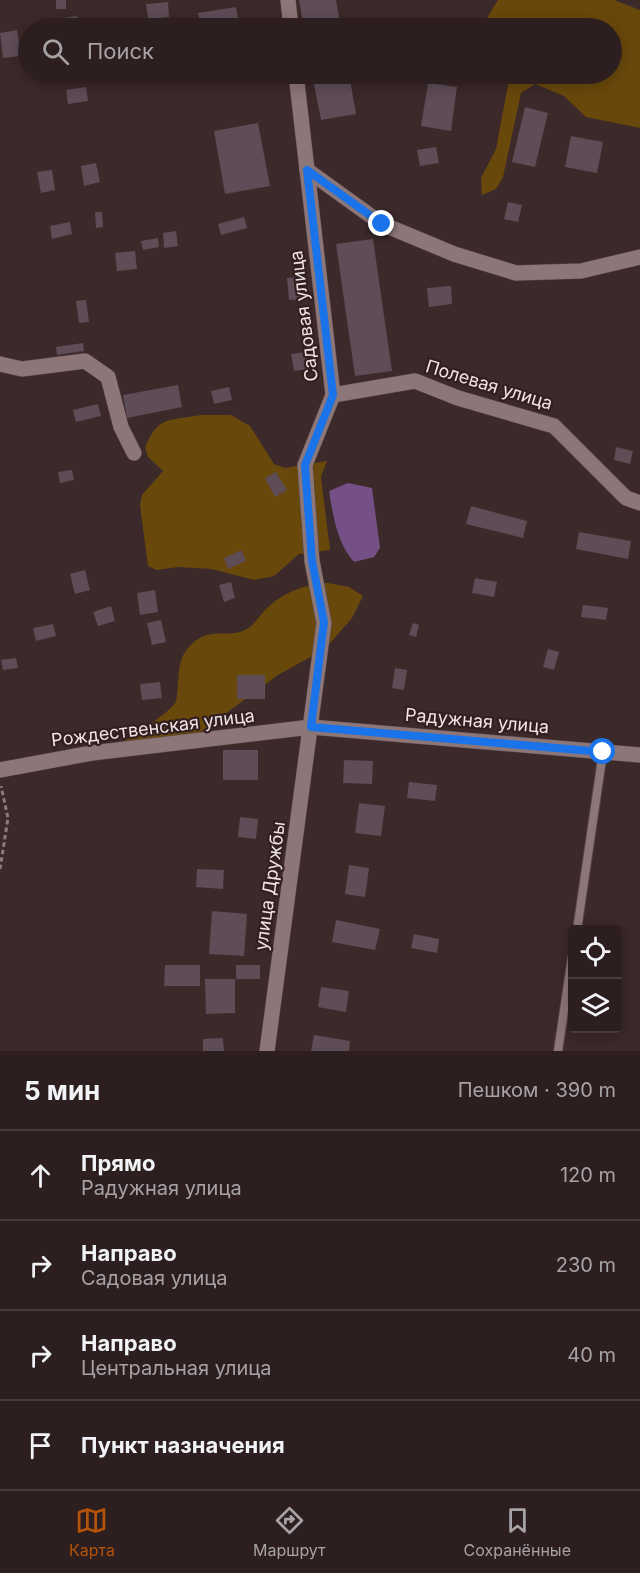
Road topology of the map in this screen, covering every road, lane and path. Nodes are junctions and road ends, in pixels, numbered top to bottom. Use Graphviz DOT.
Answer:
graph roads {
  1 [pos="288,0"];
  2 [pos="290,18"];
  3 [pos="297,84"];
  4 [pos="307,170"];
  5 [pos="640,257"];
  6 [pos="0,364"];
  7 [pos="333,395"];
  8 [pos="134,453"];
  9 [pos="640,503"];
  10 [pos="311,727"];
  11 [pos="603,752"];
  12 [pos="640,755"];
  13 [pos="0,770"];
  14 [pos="0,783"];
  15 [pos="0,869"];
  16 [pos="578,925"];
  17 [pos="569,979"];
  18 [pos="267,1051"];
  19 [pos="558,1051"];
  1 -- 2 [label="street"];
  3 -- 4 [label="street, Садовая улица"];
  4 -- 5 [label="street"];
  4 -- 7 [label="street, Садовая улица"];
  6 -- 8 [label="street"];
  7 -- 9 [label="street, Полевая улица"];
  7 -- 10 [label="street, Садовая улица"];
  10 -- 11 [label="street, Радужная улица"];
  10 -- 13 [label="street, Рождественская улица"];
  10 -- 18 [label="street, улица Дружбы"];
  11 -- 12 [label="street, Радужная улица"];
  11 -- 16 [label="lane"];
  14 -- 15 [label="path"];
  17 -- 19 [label="lane"];
}
